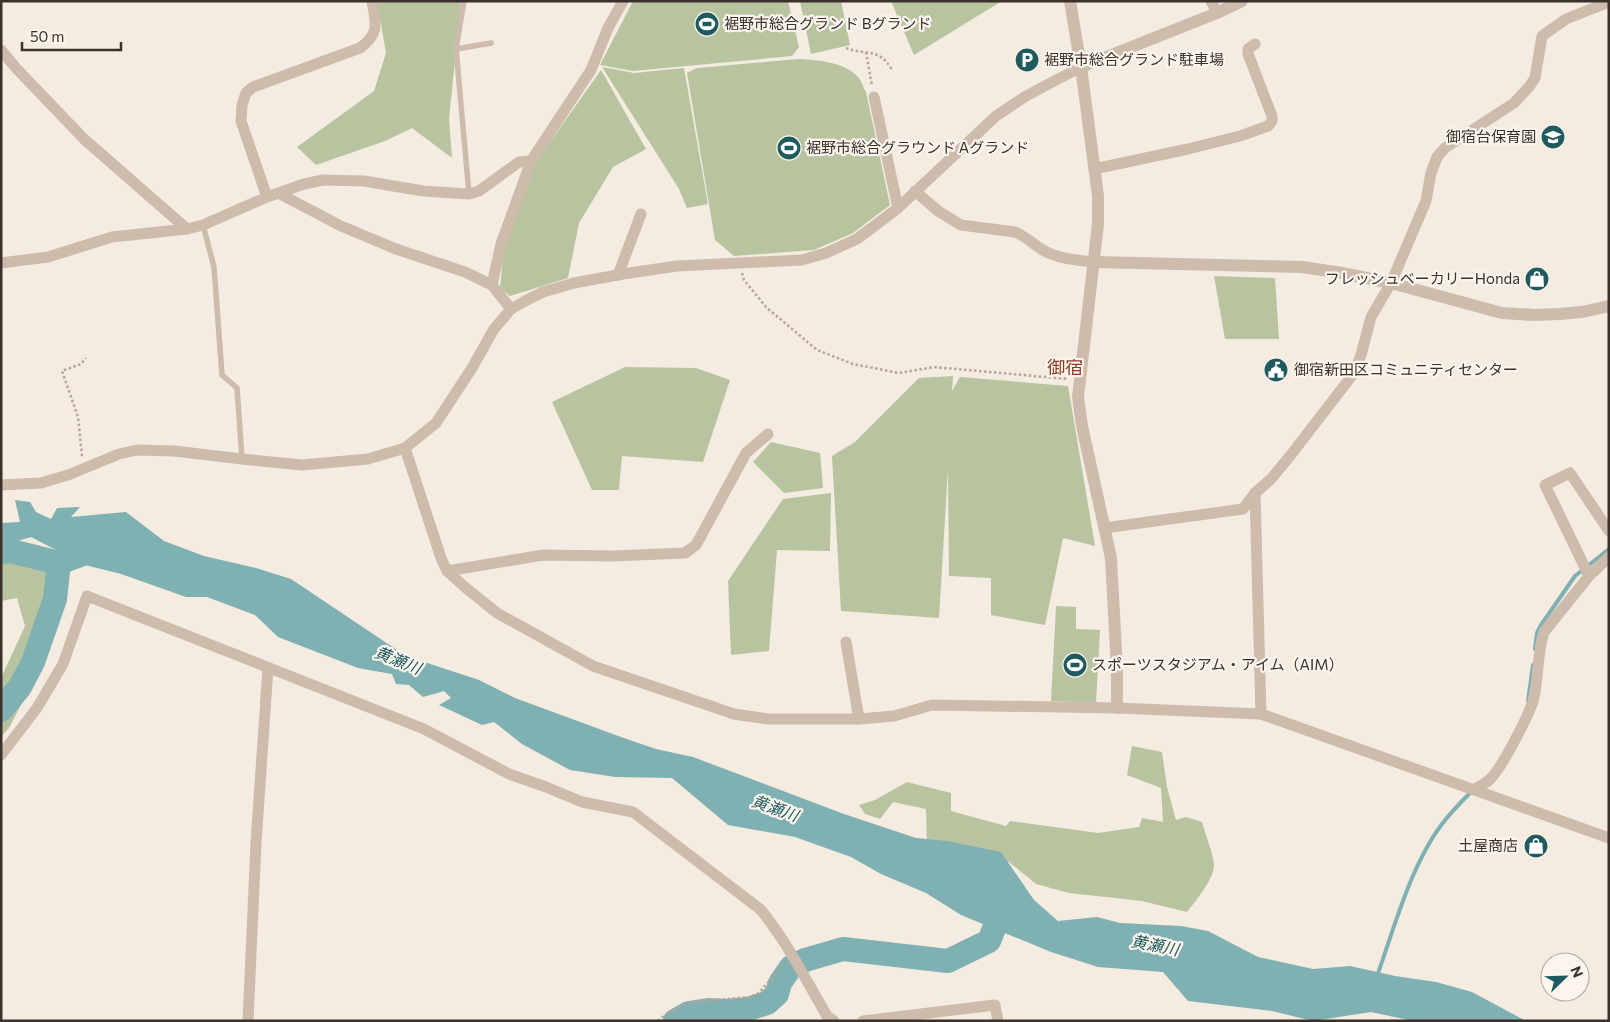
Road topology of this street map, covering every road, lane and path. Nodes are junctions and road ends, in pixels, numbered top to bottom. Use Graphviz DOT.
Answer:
graph roads {
  1 [pos="372,1"];
  2 [pos="464,1"];
  3 [pos="623,1"];
  4 [pos="1070,1"];
  5 [pos="1211,1"];
  6 [pos="1242,1"];
  7 [pos="1603,2"];
  8 [pos="1217,13"];
  9 [pos="491,43"];
  10 [pos="1255,44"];
  11 [pos="846,48"];
  12 [pos="456,49"];
  13 [pos="1,50"];
  14 [pos="866,52"];
  15 [pos="1081,67"];
  16 [pos="892,70"];
  17 [pos="874,97"];
  18 [pos="531,162"];
  19 [pos="1094,169"];
  20 [pos="915,191"];
  21 [pos="469,194"];
  22 [pos="272,195"];
  23 [pos="898,208"];
  24 [pos="641,214"];
  25 [pos="203,225"];
  26 [pos="187,228"];
  27 [pos="739,262"];
  28 [pos="1094,262"];
  29 [pos="1,263"];
  30 [pos="618,275"];
  31 [pos="1391,283"];
  32 [pos="492,286"];
  33 [pos="1609,306"];
  34 [pos="511,309"];
  35 [pos="86,358"];
  36 [pos="1079,380"];
  37 [pos="768,434"];
  38 [pos="405,448"];
  39 [pos="242,459"];
  40 [pos="83,468"];
  41 [pos="1,485"];
  42 [pos="1255,493"];
  43 [pos="1104,528"];
  44 [pos="1609,531"];
  45 [pos="1609,557"];
  46 [pos="1586,570"];
  47 [pos="448,571"];
  48 [pos="846,642"];
  49 [pos="268,668"];
  50 [pos="1117,708"];
  51 [pos="1261,714"];
  52 [pos="858,719"];
  53 [pos="1,755"];
  54 [pos="1475,789"];
  55 [pos="1609,838"];
  56 [pos="796,962"];
  57 [pos="829,1019"];
  58 [pos="248,1021"];
  59 [pos="658,1021"];
  60 [pos="863,1021"];
  61 [pos="998,1021"];
  1 -- 22 [label="street"];
  2 -- 12 [label="lane"];
  3 -- 18 [label="street"];
  4 -- 15 [label="street"];
  5 -- 8 [label="street"];
  6 -- 8 [label="street"];
  7 -- 31 [label="street"];
  8 -- 15 [label="street"];
  9 -- 12 [label="lane"];
  10 -- 19 [label="street"];
  11 -- 14 [label="path"];
  12 -- 21 [label="lane"];
  13 -- 26 [label="street"];
  14 -- 16 [label="path"];
  14 -- 17 [label="path"];
  15 -- 19 [label="street"];
  15 -- 20 [label="street"];
  17 -- 23 [label="street"];
  18 -- 21 [label="street"];
  18 -- 32 [label="street"];
  19 -- 28 [label="street"];
  20 -- 23 [label="street"];
  20 -- 28 [label="street"];
  21 -- 22 [label="street"];
  22 -- 25 [label="street"];
  22 -- 32 [label="street"];
  23 -- 27 [label="street"];
  24 -- 30 [label="street"];
  25 -- 26 [label="street"];
  25 -- 39 [label="lane"];
  26 -- 29 [label="street"];
  27 -- 30 [label="street"];
  27 -- 36 [label="path"];
  28 -- 31 [label="street"];
  28 -- 36 [label="street"];
  30 -- 34 [label="street"];
  31 -- 33 [label="street"];
  31 -- 42 [label="street"];
  32 -- 34 [label="street"];
  34 -- 38 [label="street"];
  35 -- 40 [label="path"];
  36 -- 43 [label="street"];
  37 -- 47 [label="street"];
  38 -- 39 [label="street"];
  38 -- 47 [label="street"];
  39 -- 40 [label="street"];
  40 -- 41 [label="street"];
  42 -- 43 [label="street"];
  42 -- 51 [label="street"];
  43 -- 50 [label="street"];
  44 -- 46 [label="street"];
  45 -- 46 [label="street"];
  46 -- 54 [label="street"];
  47 -- 52 [label="street"];
  48 -- 52 [label="street"];
  49 -- 53 [label="street"];
  49 -- 56 [label="street"];
  49 -- 58 [label="street"];
  50 -- 51 [label="street"];
  50 -- 52 [label="street"];
  51 -- 54 [label="street"];
  54 -- 55 [label="street"];
  56 -- 57 [label="street"];
  56 -- 59 [label="path"];
  60 -- 61 [label="street"];
}
